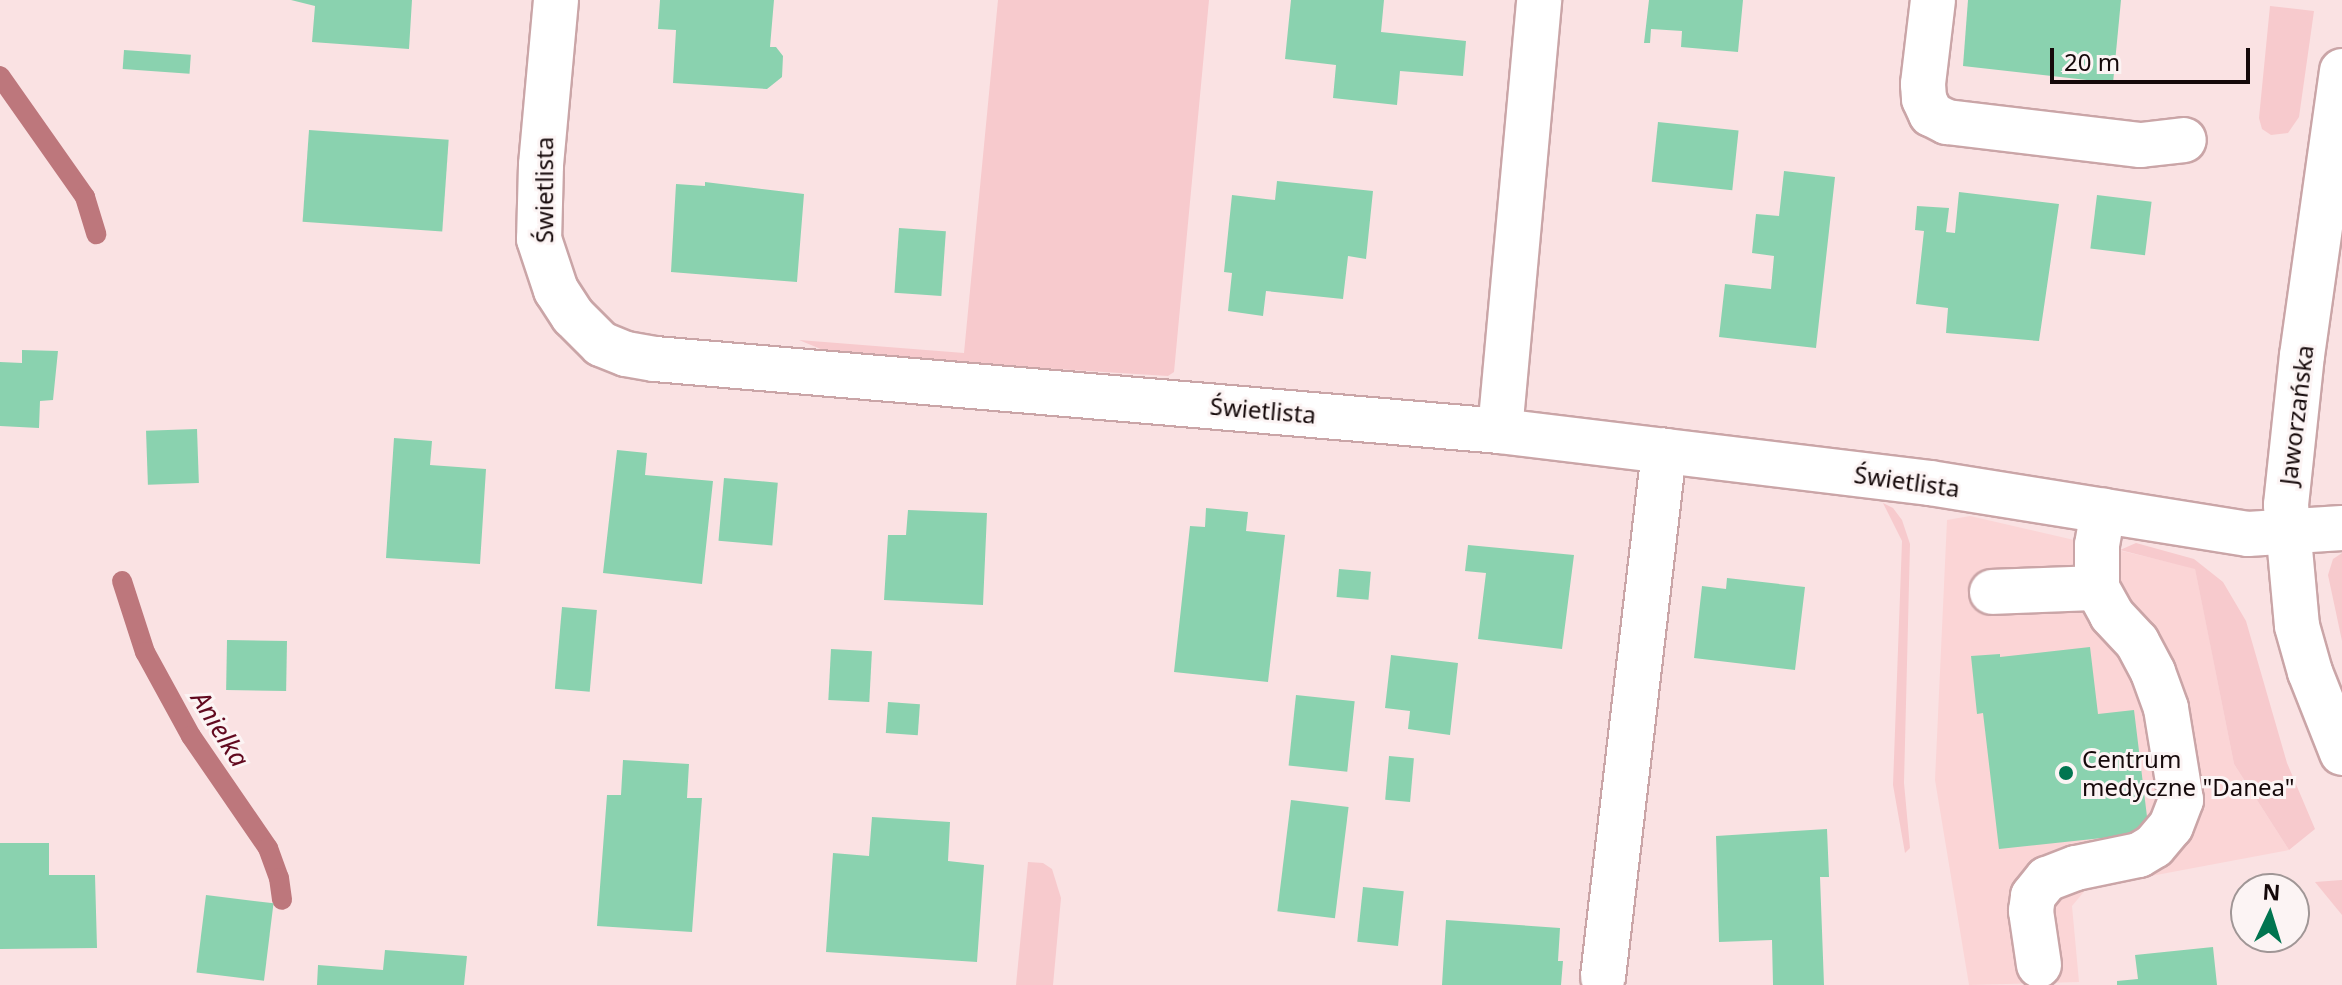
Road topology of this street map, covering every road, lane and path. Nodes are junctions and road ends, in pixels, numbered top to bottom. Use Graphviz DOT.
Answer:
graph roads {
  1 [pos="556,0"];
  2 [pos="1539,0"];
  3 [pos="1933,0"];
  4 [pos="2342,71"];
  5 [pos="2184,140"];
  6 [pos="1500,431"];
  7 [pos="1664,451"];
  8 [pos="2103,511"];
  9 [pos="2342,528"];
  10 [pos="2286,534"];
  11 [pos="2097,588"];
  12 [pos="1992,592"];
  13 [pos="2342,753"];
  14 [pos="2039,965"];
  15 [pos="1603,977"];
  1 -- 6 [label="street, Świetlista"];
  2 -- 6 [label="street"];
  3 -- 5 [label="street"];
  4 -- 10 [label="street, Jaworzańska"];
  6 -- 7 [label="street, Świetlista"];
  7 -- 8 [label="street, Świetlista"];
  7 -- 15 [label="street"];
  8 -- 10 [label="street, Świetlista"];
  8 -- 11 [label="street"];
  9 -- 10 [label="street, Świetlista"];
  10 -- 13 [label="street, Jaworzańska"];
  11 -- 12 [label="street"];
  11 -- 14 [label="street"];
}
